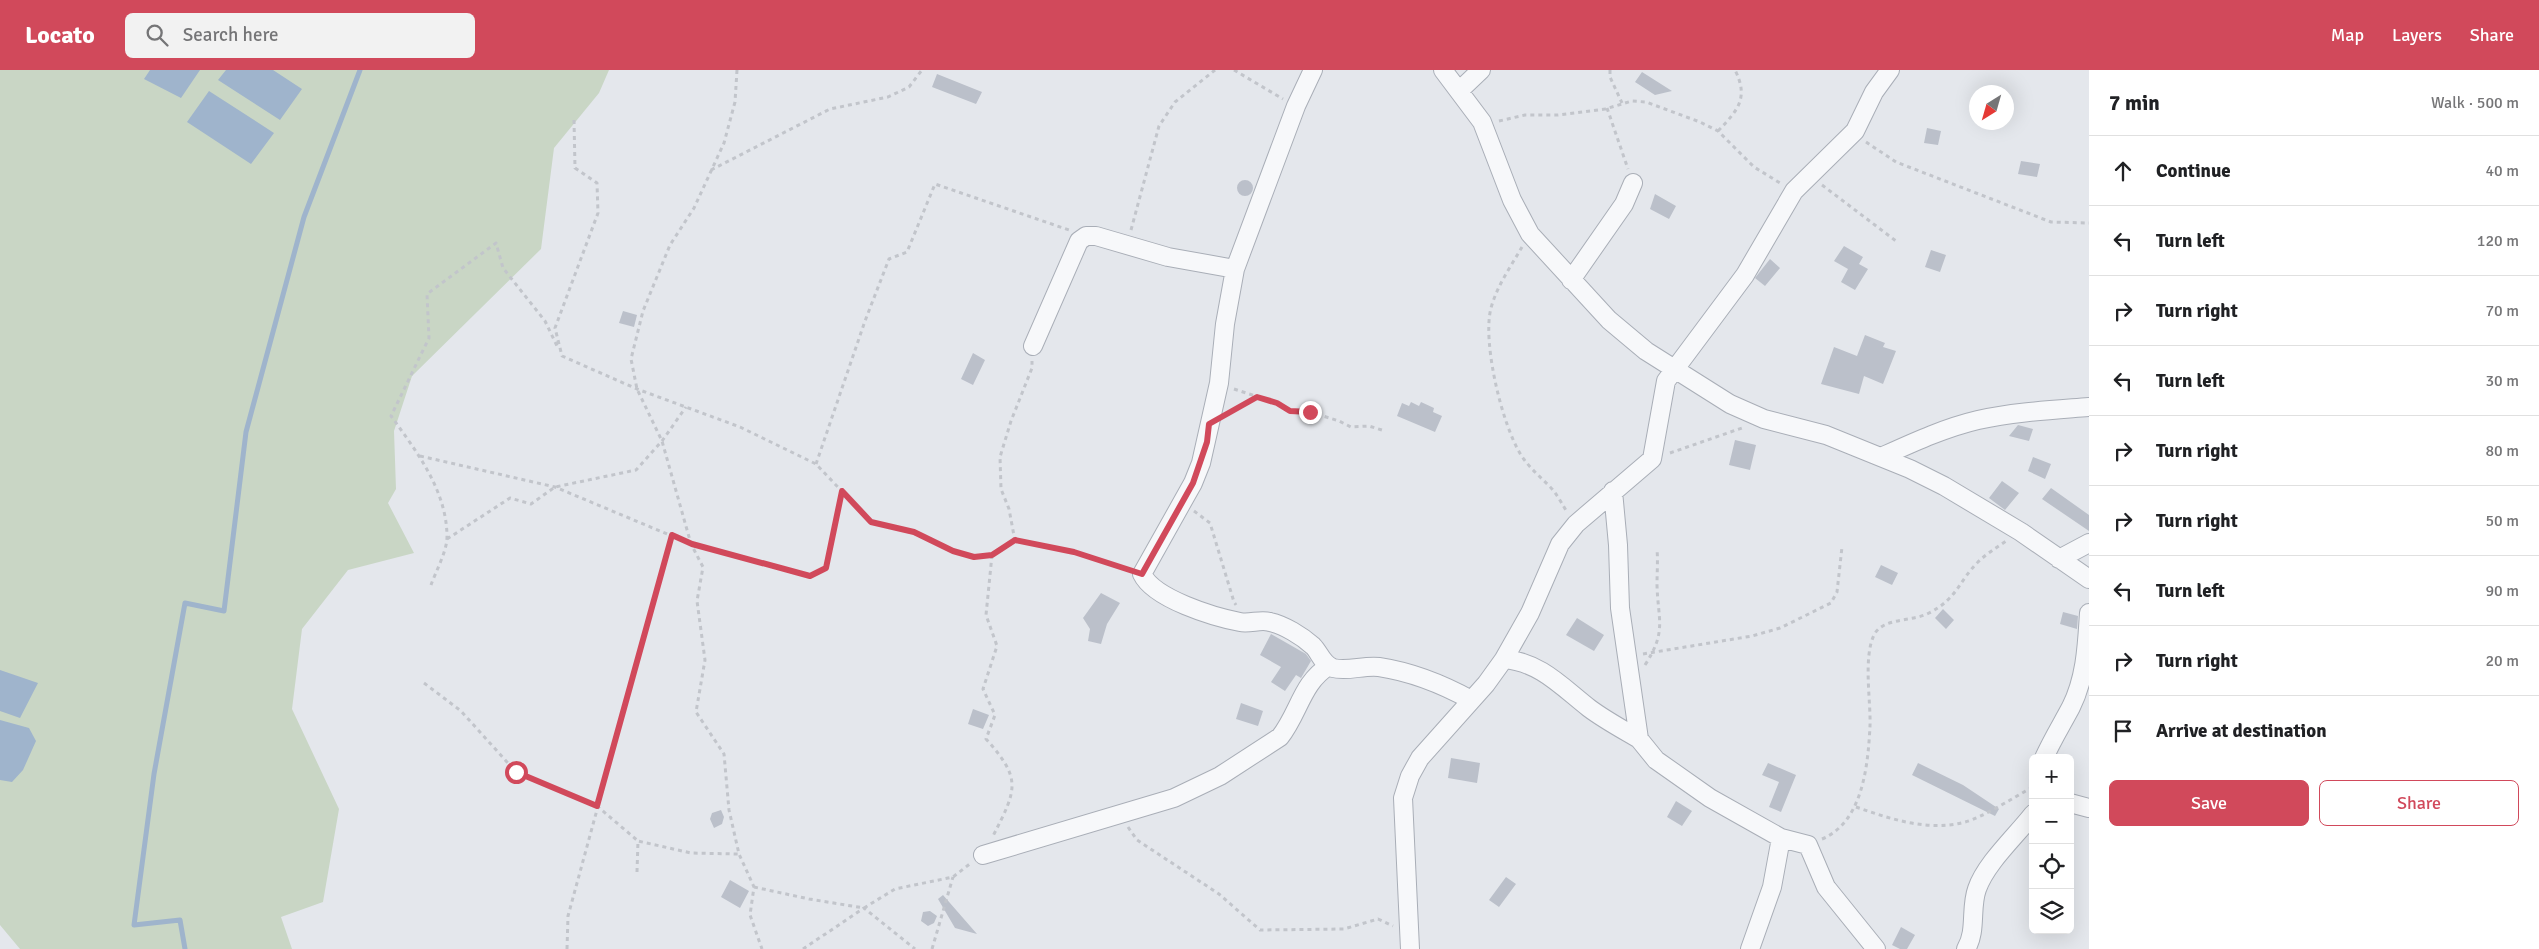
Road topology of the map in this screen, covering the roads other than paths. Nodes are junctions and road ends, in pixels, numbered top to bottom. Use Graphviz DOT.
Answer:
graph roads {
  1 [pos="1313,70"];
  2 [pos="1443,70"];
  3 [pos="1481,70"];
  4 [pos="1890,70"];
  5 [pos="1460,90"];
  6 [pos="1633,182"];
  7 [pos="1235,269"];
  8 [pos="1570,280"];
  9 [pos="1033,346"];
  10 [pos="1676,370"];
  11 [pos="2089,407"];
  12 [pos="1881,457"];
  13 [pos="1613,491"];
  14 [pos="2089,543"];
  15 [pos="2059,559"];
  16 [pos="2089,579"];
  17 [pos="2089,613"];
  18 [pos="1504,659"];
  19 [pos="1329,666"];
  20 [pos="1472,700"];
  21 [pos="1639,738"];
  22 [pos="2046,754"];
  23 [pos="2074,804"];
  24 [pos="2089,808"];
  25 [pos="2029,819"];
  26 [pos="1781,838"];
  27 [pos="983,855"];
  28 [pos="1409,941"];
  29 [pos="1750,949"];
  30 [pos="1876,949"];
  31 [pos="1966,949"];
  1 -- 7 [label="street"];
  2 -- 5 [label="street"];
  3 -- 5 [label="street"];
  4 -- 10 [label="street"];
  5 -- 8 [label="street"];
  6 -- 8 [label="street"];
  7 -- 9 [label="street"];
  7 -- 19 [label="street"];
  8 -- 10 [label="street"];
  10 -- 12 [label="street"];
  10 -- 13 [label="street"];
  11 -- 12 [label="street"];
  12 -- 15 [label="street"];
  13 -- 18 [label="street"];
  13 -- 21 [label="street"];
  14 -- 15 [label="street"];
  15 -- 16 [label="street"];
  17 -- 22 [label="street"];
  18 -- 20 [label="street"];
  18 -- 21 [label="street"];
  19 -- 20 [label="street"];
  19 -- 27 [label="street"];
  20 -- 28 [label="street"];
  21 -- 26 [label="street"];
  23 -- 24 [label="street"];
  25 -- 31 [label="street"];
  26 -- 29 [label="street"];
  26 -- 30 [label="street"];
}
